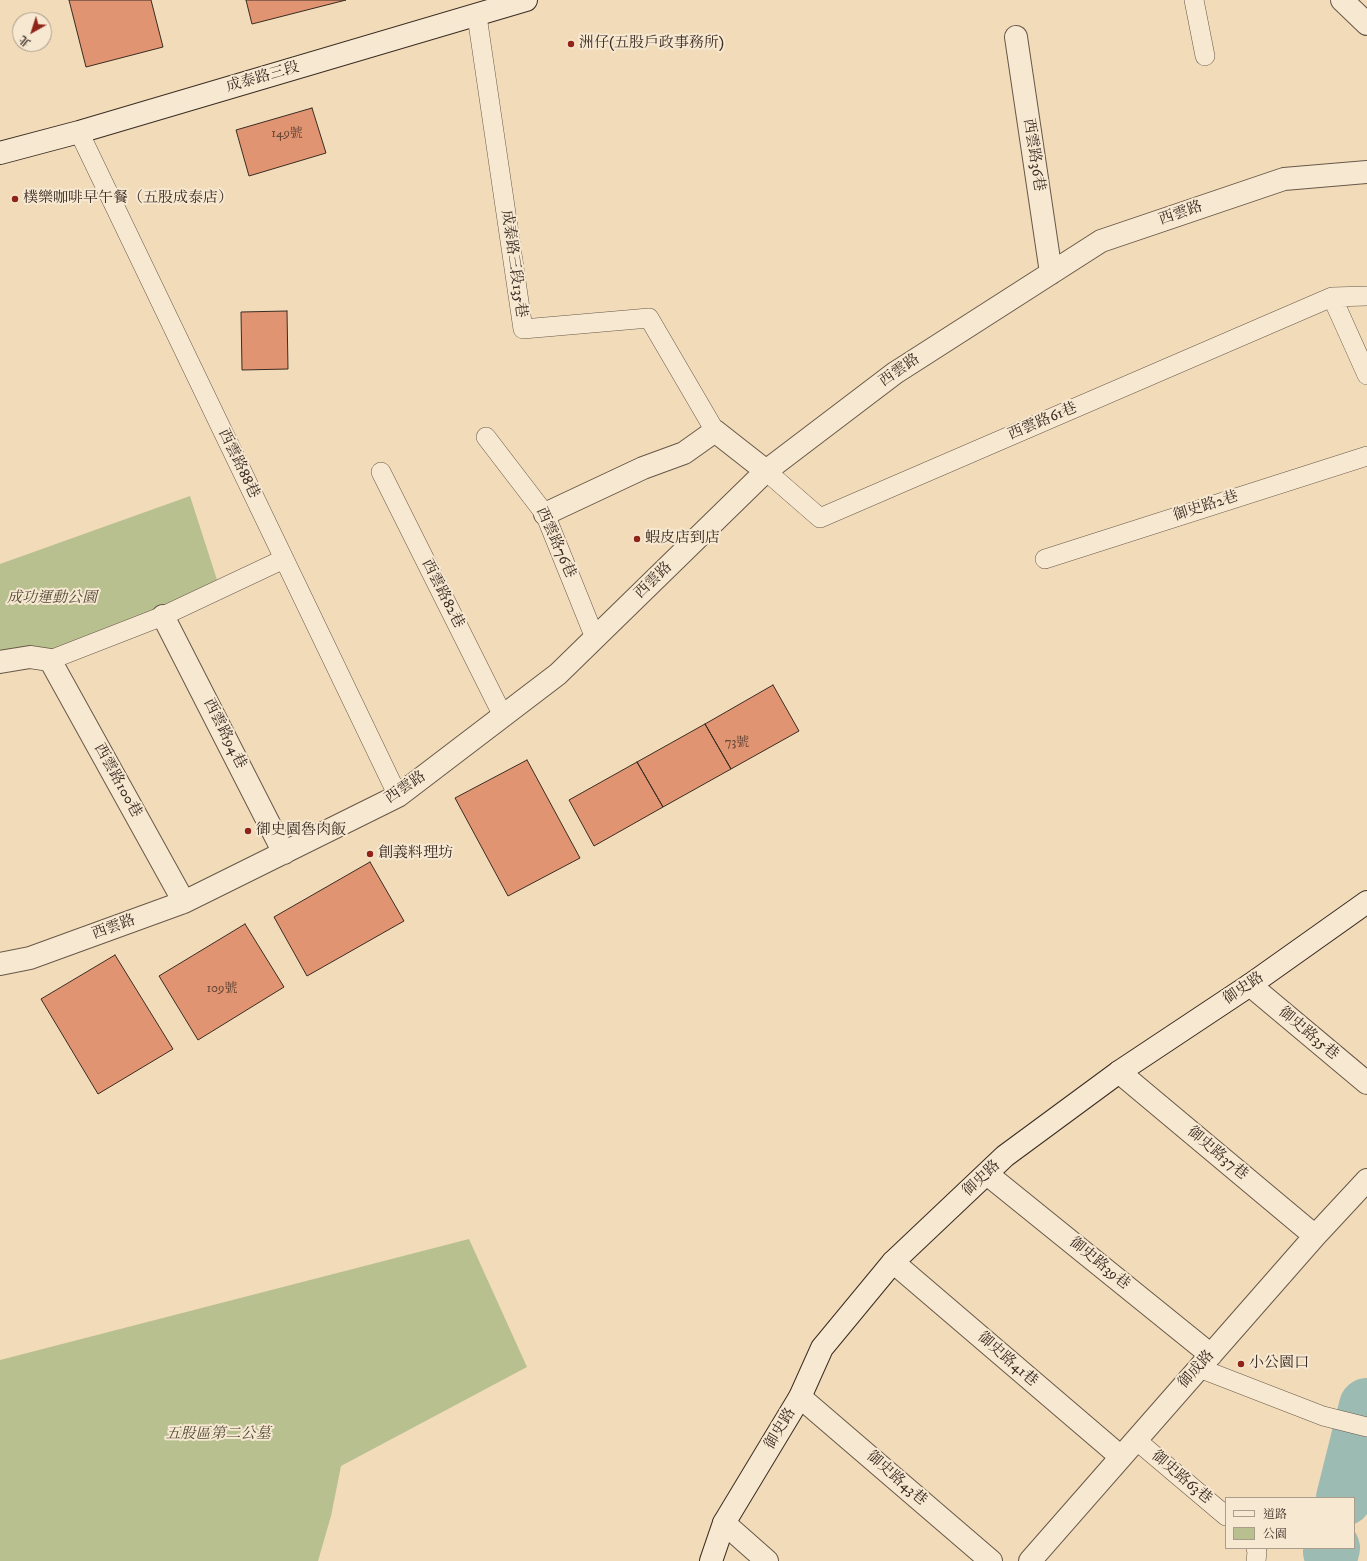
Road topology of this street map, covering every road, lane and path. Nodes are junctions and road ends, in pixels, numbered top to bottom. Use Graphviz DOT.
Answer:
graph roads {
  1 [pos="526,0"];
  2 [pos="1194,0"];
  3 [pos="1342,0"];
  4 [pos="477,16"];
  5 [pos="1367,24"];
  6 [pos="1016,37"];
  7 [pos="1205,56"];
  8 [pos="79,132"];
  9 [pos="0,153"];
  10 [pos="1367,172"];
  11 [pos="1051,273"];
  12 [pos="1332,296"];
  13 [pos="1367,296"];
  14 [pos="1367,376"];
  15 [pos="715,431"];
  16 [pos="486,437"];
  17 [pos="1367,456"];
  18 [pos="766,471"];
  19 [pos="381,472"];
  20 [pos="545,514"];
  21 [pos="284,559"];
  22 [pos="1045,559"];
  23 [pos="164,616"];
  24 [pos="595,638"];
  25 [pos="50,660"];
  26 [pos="0,662"];
  27 [pos="503,716"];
  28 [pos="398,796"];
  29 [pos="284,853"];
  30 [pos="184,902"];
  31 [pos="1367,902"];
  32 [pos="0,964"];
  33 [pos="1250,985"];
  34 [pos="1119,1072"];
  35 [pos="1367,1084"];
  36 [pos="987,1174"];
  37 [pos="1367,1180"];
  38 [pos="1315,1236"];
  39 [pos="893,1262"];
  40 [pos="1205,1361"];
  41 [pos="800,1397"];
  42 [pos="1367,1427"];
  43 [pos="1136,1440"];
  44 [pos="1120,1457"];
  45 [pos="1225,1515"];
  46 [pos="724,1523"];
  47 [pos="1256,1549"];
  48 [pos="711,1561"];
  49 [pos="767,1561"];
  50 [pos="991,1561"];
  51 [pos="1030,1561"];
  52 [pos="1256,1561"];
  1 -- 4 [label="street, 成泰路三段"];
  2 -- 7 [label="lane"];
  3 -- 5 [label="street"];
  4 -- 8 [label="street, 成泰路三段"];
  4 -- 15 [label="lane, 成泰路三段135巷"];
  6 -- 11 [label="street, 西雲路36巷"];
  8 -- 9 [label="street, 成泰路三段"];
  8 -- 21 [label="lane, 西雲路88巷"];
  10 -- 11 [label="street, 西雲路"];
  11 -- 18 [label="street, 西雲路"];
  12 -- 13 [label="lane"];
  12 -- 14 [label="lane"];
  12 -- 18 [label="lane, 西雲路61巷"];
  15 -- 18 [label="street"];
  15 -- 20 [label="street"];
  16 -- 20 [label="lane, 西雲路76巷"];
  17 -- 22 [label="lane, 御史路2巷"];
  18 -- 24 [label="street, 西雲路"];
  19 -- 27 [label="lane, 西雲路82巷"];
  20 -- 24 [label="lane, 西雲路76巷"];
  21 -- 23 [label="lane"];
  21 -- 28 [label="lane, 西雲路88巷"];
  23 -- 25 [label="lane"];
  23 -- 29 [label="street, 西雲路94巷"];
  24 -- 27 [label="street, 西雲路"];
  25 -- 26 [label="street"];
  25 -- 30 [label="street, 西雲路100巷"];
  27 -- 28 [label="street, 西雲路"];
  28 -- 29 [label="street, 西雲路"];
  29 -- 30 [label="street, 西雲路"];
  30 -- 32 [label="street, 西雲路"];
  31 -- 33 [label="street, 御史路"];
  33 -- 34 [label="street, 御史路"];
  33 -- 35 [label="street, 御史路35巷"];
  34 -- 36 [label="street, 御史路"];
  34 -- 38 [label="street, 御史路37巷"];
  36 -- 39 [label="street, 御史路"];
  36 -- 40 [label="street, 御史路39巷"];
  37 -- 38 [label="street, 御成路"];
  38 -- 40 [label="street, 御成路"];
  39 -- 41 [label="street, 御史路"];
  39 -- 44 [label="street, 御史路41巷"];
  40 -- 42 [label="lane"];
  40 -- 43 [label="street, 御成路"];
  41 -- 46 [label="street, 御史路"];
  41 -- 50 [label="street, 御史路43巷"];
  43 -- 44 [label="street, 御成路"];
  43 -- 45 [label="lane, 御史路63巷"];
  44 -- 51 [label="street, 御成路"];
  46 -- 48 [label="street, 御史路"];
  46 -- 49 [label="street"];
  47 -- 52 [label="lane"];
}
